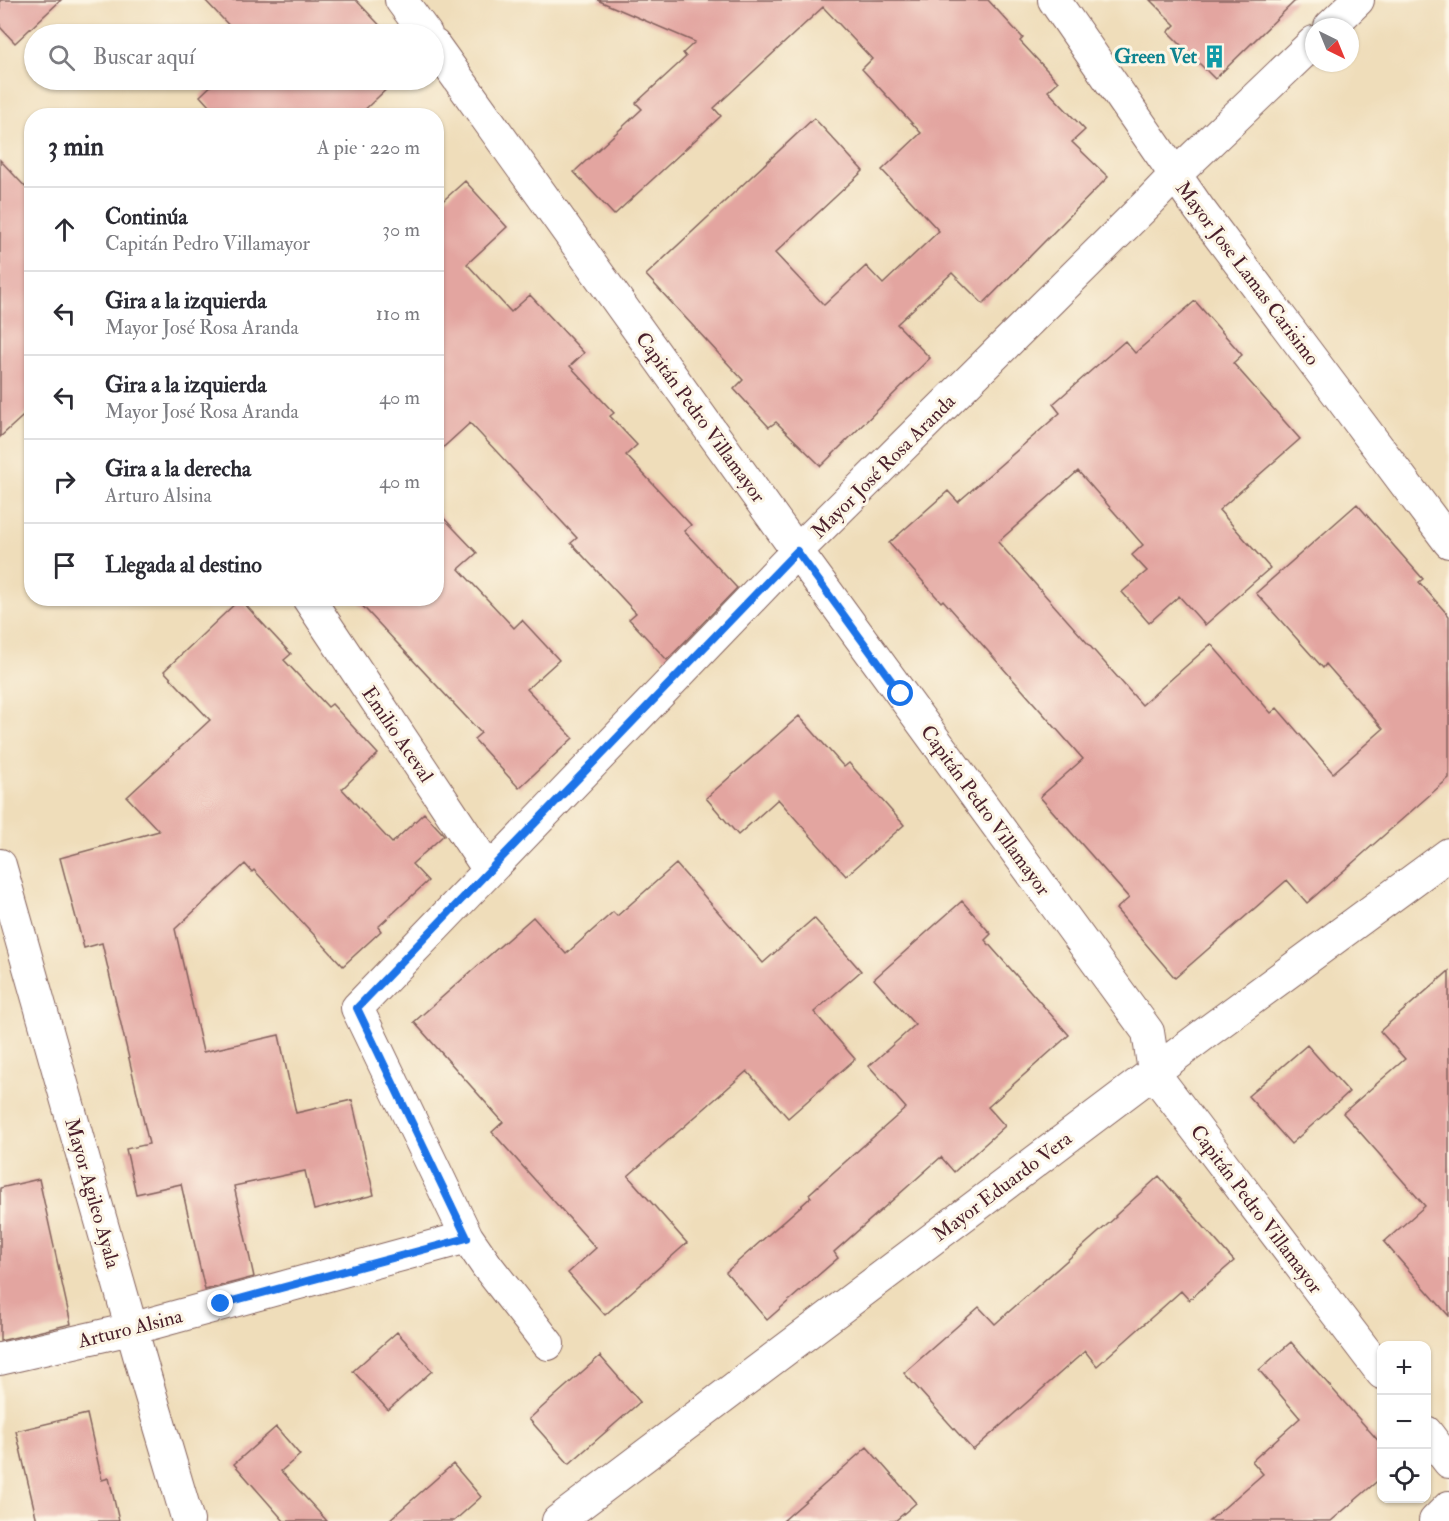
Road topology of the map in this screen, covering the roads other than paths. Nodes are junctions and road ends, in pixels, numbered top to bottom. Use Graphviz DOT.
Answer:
graph roads {
  1 [pos="401,0"];
  2 [pos="1054,0"];
  3 [pos="1358,0"];
  4 [pos="1339,18"];
  5 [pos="419,24"];
  6 [pos="1305,51"];
  7 [pos="444,59"];
  8 [pos="1174,175"];
  9 [pos="1449,542"];
  10 [pos="797,551"];
  11 [pos="313,606"];
  12 [pos="1449,854"];
  13 [pos="0,865"];
  14 [pos="489,870"];
  15 [pos="1154,1071"];
  16 [pos="467,1238"];
  17 [pos="131,1329"];
  18 [pos="548,1344"];
  19 [pos="0,1359"];
  20 [pos="1377,1366"];
  21 [pos="1431,1439"];
  22 [pos="1449,1462"];
  23 [pos="1449,1507"];
  24 [pos="188,1521"];
  25 [pos="558,1521"];
  26 [pos="1435,1521"];
  1 -- 5 [label="street"];
  2 -- 8 [label="street, Mayor Jose Lamas Carisimo"];
  3 -- 4 [label="street"];
  6 -- 8 [label="street, Mayor José Rosa Aranda"];
  7 -- 10 [label="street, Capitán Pedro Villamayor"];
  8 -- 9 [label="street, Mayor Jose Lamas Carisimo"];
  8 -- 10 [label="street, Mayor José Rosa Aranda"];
  10 -- 14 [label="street, Mayor José Rosa Aranda"];
  10 -- 15 [label="street, Capitán Pedro Villamayor"];
  11 -- 14 [label="street, Emilio Aceval"];
  12 -- 15 [label="street, Mayor Eduardo Vera"];
  13 -- 17 [label="street, Mayor Agileo Ayala"];
  14 -- 16 [label="street, Mayor José Rosa Aranda"];
  15 -- 20 [label="street, Capitán Pedro Villamayor"];
  15 -- 25 [label="street, Mayor Eduardo Vera"];
  16 -- 17 [label="street, Arturo Alsina"];
  16 -- 18 [label="street, Mayor José Rosa Aranda"];
  17 -- 19 [label="street, Arturo Alsina"];
  17 -- 24 [label="street, Mayor Agileo Ayala"];
  21 -- 22 [label="street"];
  23 -- 26 [label="street"];
}
